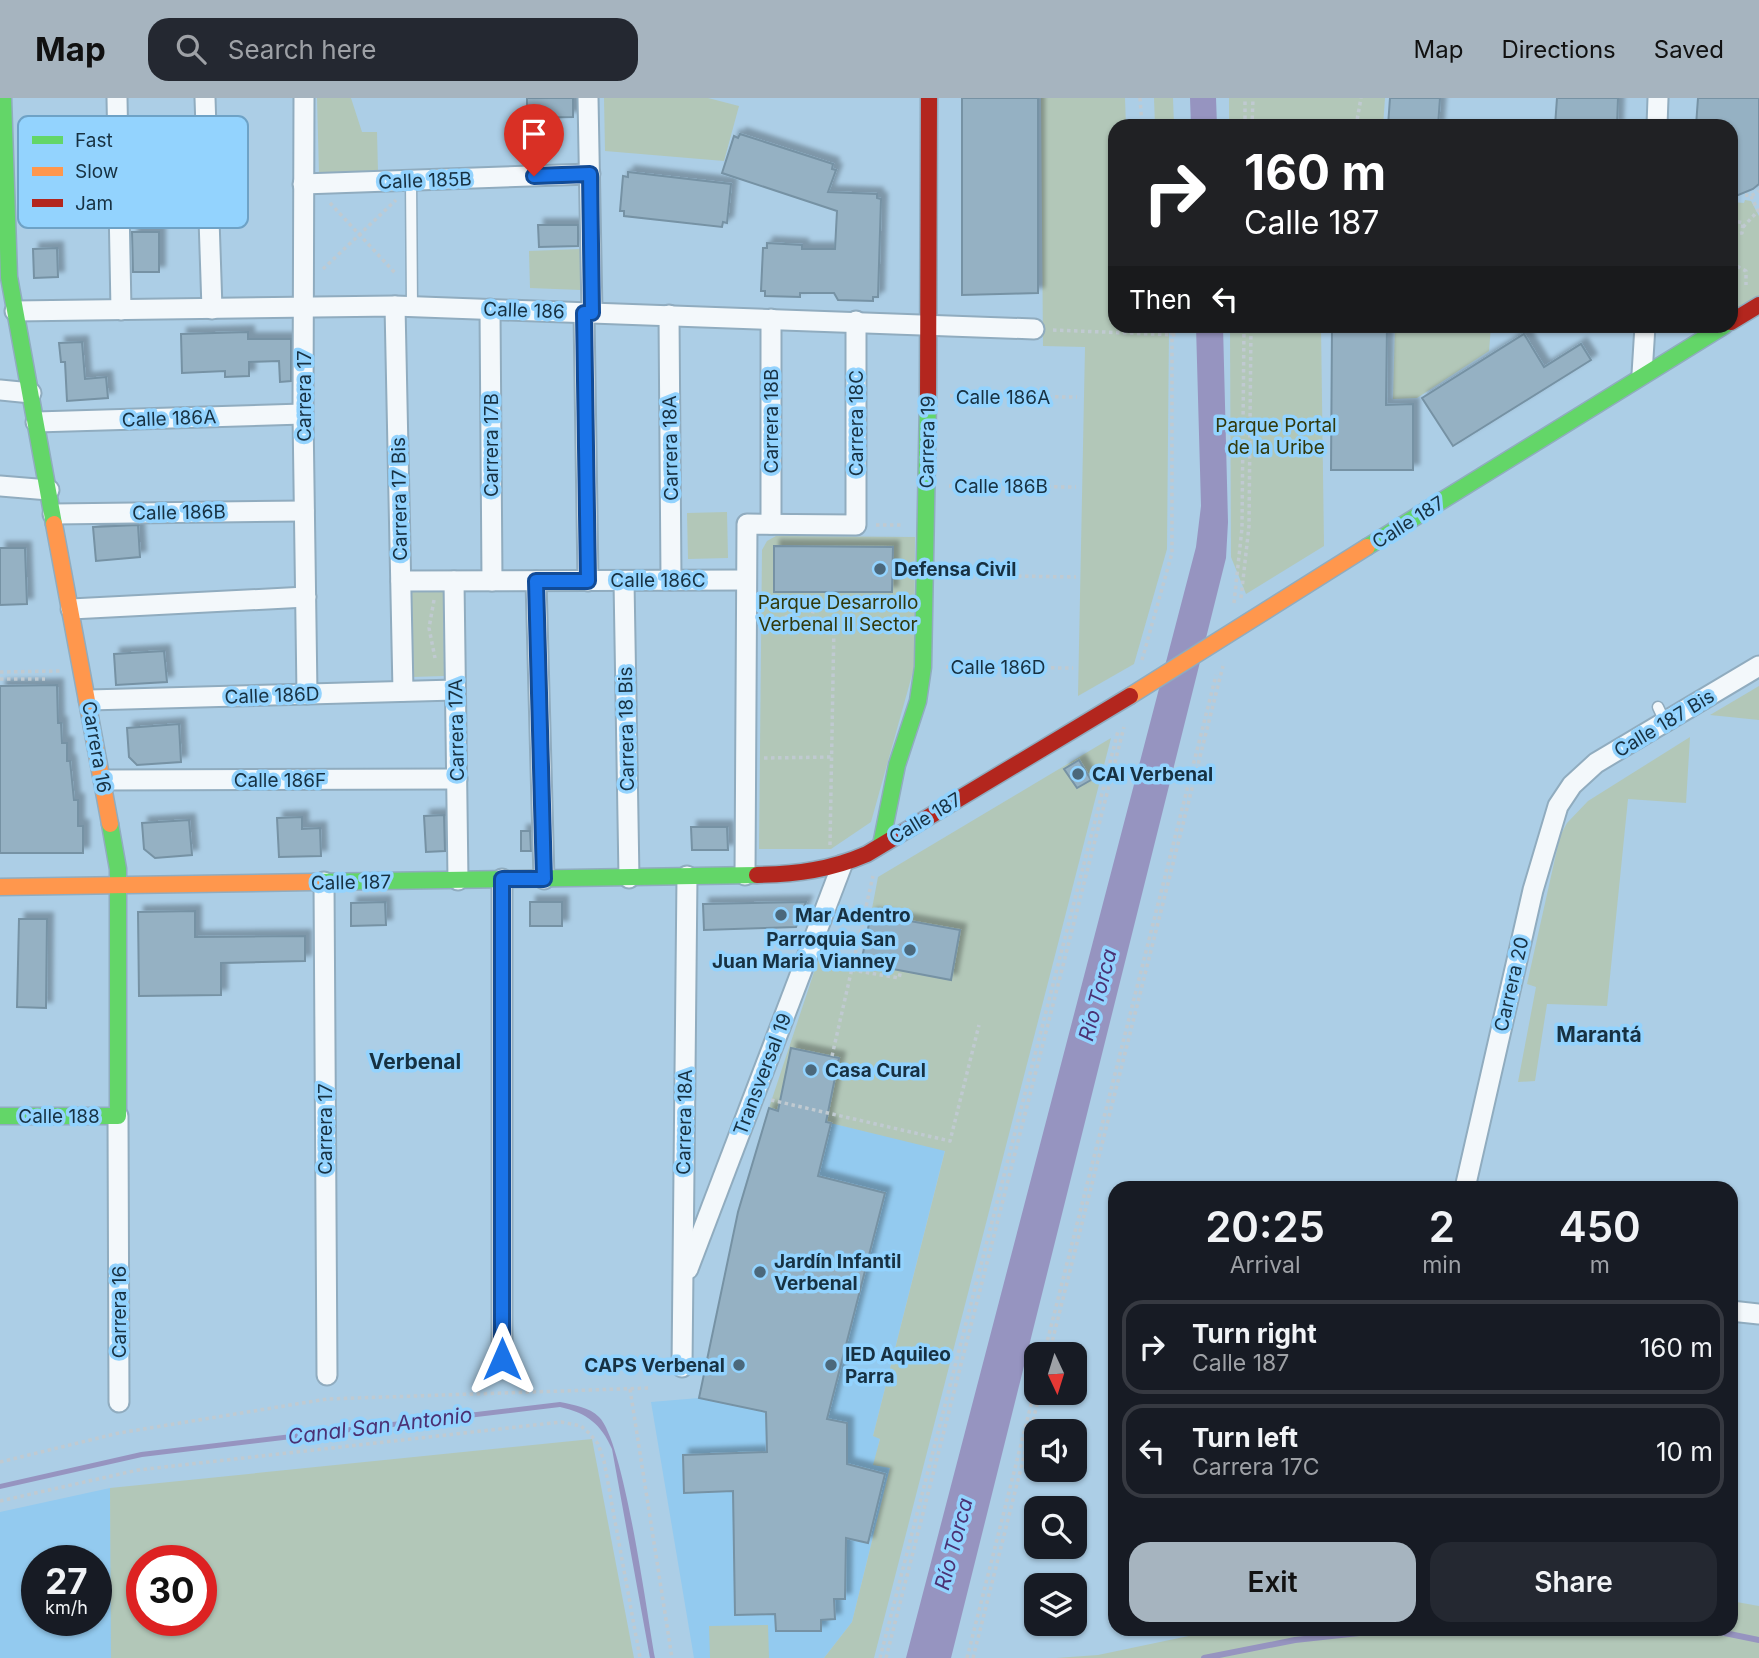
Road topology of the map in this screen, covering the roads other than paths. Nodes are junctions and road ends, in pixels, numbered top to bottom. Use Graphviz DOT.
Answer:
graph roads {
  1 [pos="4,98"];
  2 [pos="117,98"];
  3 [pos="205,98"];
  4 [pos="304,98"];
  5 [pos="588,98"];
  6 [pos="929,98"];
  7 [pos="1658,98"];
  8 [pos="117,116"];
  9 [pos="206,116"];
  10 [pos="1657,119"];
  11 [pos="590,174"];
  12 [pos="307,184"];
  13 [pos="411,184"];
  14 [pos="119,228"];
  15 [pos="209,228"];
  16 [pos="5,276"];
  17 [pos="406,301"];
  18 [pos="1759,305"];
  19 [pos="304,307"];
  20 [pos="212,309"];
  21 [pos="490,309"];
  22 [pos="121,310"];
  23 [pos="15,311"];
  24 [pos="588,313"];
  25 [pos="669,315"];
  26 [pos="1738,318"];
  27 [pos="771,319"];
  28 [pos="856,321"];
  29 [pos="930,324"];
  30 [pos="1034,329"];
  31 [pos="1645,333"];
  32 [pos="1712,333"];
  33 [pos="1642,374"];
  34 [pos="0,390"];
  35 [pos="31,393"];
  36 [pos="303,414"];
  37 [pos="36,422"];
  38 [pos="0,486"];
  39 [pos="49,490"];
  40 [pos="304,511"];
  41 [pos="53,514"];
  42 [pos="771,524"];
  43 [pos="624,580"];
  44 [pos="671,580"];
  45 [pos="746,580"];
  46 [pos="401,581"];
  47 [pos="454,581"];
  48 [pos="492,581"];
  49 [pos="536,581"];
  50 [pos="588,581"];
  51 [pos="306,597"];
  52 [pos="71,609"];
  53 [pos="1759,666"];
  54 [pos="455,690"];
  55 [pos="403,691"];
  56 [pos="307,694"];
  57 [pos="89,700"];
  58 [pos="457,779"];
  59 [pos="104,780"];
  60 [pos="894,782"];
  61 [pos="1572,785"];
  62 [pos="929,816"];
  63 [pos="881,845"];
  64 [pos="836,860"];
  65 [pos="745,875"];
  66 [pos="687,876"];
  67 [pos="629,877"];
  68 [pos="502,879"];
  69 [pos="544,879"];
  70 [pos="458,880"];
  71 [pos="324,882"];
  72 [pos="0,887"];
  73 [pos="118,887"];
  74 [pos="0,1116"];
  75 [pos="118,1116"];
  76 [pos="1467,1181"];
  77 [pos="682,1284"];
  78 [pos="1738,1312"];
  79 [pos="1759,1314"];
  80 [pos="502,1359"];
  81 [pos="682,1367"];
  82 [pos="327,1375"];
  83 [pos="119,1402"];
  1 -- 16 [label="street, Carrera 16"];
  2 -- 8 [label="street"];
  3 -- 9 [label="street"];
  4 -- 12 [label="street, Carrera 17"];
  5 -- 11 [label="street"];
  6 -- 29 [label="street, Carrera 19"];
  7 -- 10 [label="street"];
  11 -- 13 [label="street, Calle 185B"];
  11 -- 24 [label="street"];
  12 -- 13 [label="street, Calle 185B"];
  12 -- 19 [label="street, Carrera 17"];
  13 -- 17 [label="lane"];
  14 -- 22 [label="street"];
  15 -- 20 [label="street"];
  16 -- 23 [label="street, Carrera 16"];
  17 -- 19 [label="street, Calle 186"];
  17 -- 21 [label="street, Calle 186"];
  17 -- 46 [label="street, Carrera 17 Bis"];
  18 -- 26 [label="street"];
  19 -- 20 [label="street, Calle 186"];
  19 -- 36 [label="street, Carrera 17"];
  20 -- 22 [label="street, Calle 186"];
  21 -- 24 [label="street, Calle 186"];
  21 -- 48 [label="street, Carrera 17B"];
  22 -- 23 [label="street, Calle 186"];
  23 -- 35 [label="street, Carrera 16"];
  24 -- 25 [label="street, Calle 186"];
  24 -- 50 [label="street"];
  25 -- 27 [label="street, Calle 186"];
  25 -- 44 [label="street, Carrera 18A"];
  27 -- 28 [label="street, Calle 186"];
  27 -- 42 [label="street, Carrera 18B"];
  28 -- 29 [label="street, Calle 186"];
  28 -- 42 [label="street, Carrera 18C"];
  29 -- 30 [label="street, Calle 186"];
  29 -- 60 [label="street, Carrera 19"];
  31 -- 33 [label="street"];
  32 -- 33 [label="street, Calle 187"];
  33 -- 62 [label="street, Calle 187"];
  34 -- 35 [label="street"];
  35 -- 37 [label="street, Carrera 16"];
  36 -- 37 [label="street, Calle 186A"];
  36 -- 40 [label="street, Carrera 17"];
  37 -- 39 [label="street, Carrera 16"];
  38 -- 39 [label="street"];
  39 -- 41 [label="street, Carrera 16"];
  40 -- 41 [label="street, Calle 186B"];
  40 -- 51 [label="street, Carrera 17"];
  41 -- 52 [label="street, Carrera 16"];
  42 -- 45 [label="street"];
  43 -- 44 [label="street, Calle 186C"];
  43 -- 50 [label="street, Calle 186C"];
  43 -- 67 [label="street, Carrera 18 Bis"];
  44 -- 45 [label="street, Calle 186C"];
  45 -- 65 [label="street"];
  46 -- 47 [label="street, Calle 186C"];
  46 -- 55 [label="street, Carrera 17 Bis"];
  47 -- 48 [label="street, Calle 186C"];
  47 -- 54 [label="street, Carrera 17A"];
  48 -- 49 [label="street, Calle 186C"];
  49 -- 50 [label="street, Calle 186C"];
  49 -- 69 [label="street"];
  51 -- 52 [label="street"];
  51 -- 56 [label="street, Carrera 17"];
  52 -- 57 [label="street, Carrera 16"];
  53 -- 61 [label="street, Calle 187 Bis"];
  54 -- 55 [label="street, Calle 186D"];
  54 -- 58 [label="street, Carrera 17A"];
  55 -- 56 [label="street, Calle 186D"];
  56 -- 57 [label="street, Calle 186D"];
  57 -- 59 [label="street, Carrera 16"];
  58 -- 59 [label="street, Calle 186F"];
  58 -- 70 [label="street, Carrera 17A"];
  59 -- 73 [label="street, Carrera 16"];
  60 -- 62 [label="street"];
  60 -- 63 [label="street, Carrera 19"];
  61 -- 76 [label="street, Carrera 20"];
  62 -- 63 [label="street, Calle 187"];
  63 -- 64 [label="street, Calle 187"];
  64 -- 65 [label="street, Calle 187"];
  64 -- 77 [label="street, Transversal 19"];
  65 -- 66 [label="street, Calle 187"];
  66 -- 67 [label="street, Calle 187"];
  66 -- 77 [label="street, Carrera 18A"];
  67 -- 69 [label="street, Calle 187"];
  68 -- 69 [label="street, Calle 187"];
  68 -- 70 [label="street, Calle 187"];
  68 -- 80 [label="street"];
  70 -- 71 [label="street, Calle 187"];
  71 -- 73 [label="street, Calle 187"];
  71 -- 82 [label="street, Carrera 17"];
  72 -- 73 [label="street, Calle 187"];
  73 -- 75 [label="street, Carrera 16"];
  74 -- 75 [label="street, Calle 188"];
  75 -- 83 [label="street, Carrera 16"];
  77 -- 81 [label="street, Carrera 18A"];
  78 -- 79 [label="street"];
}
